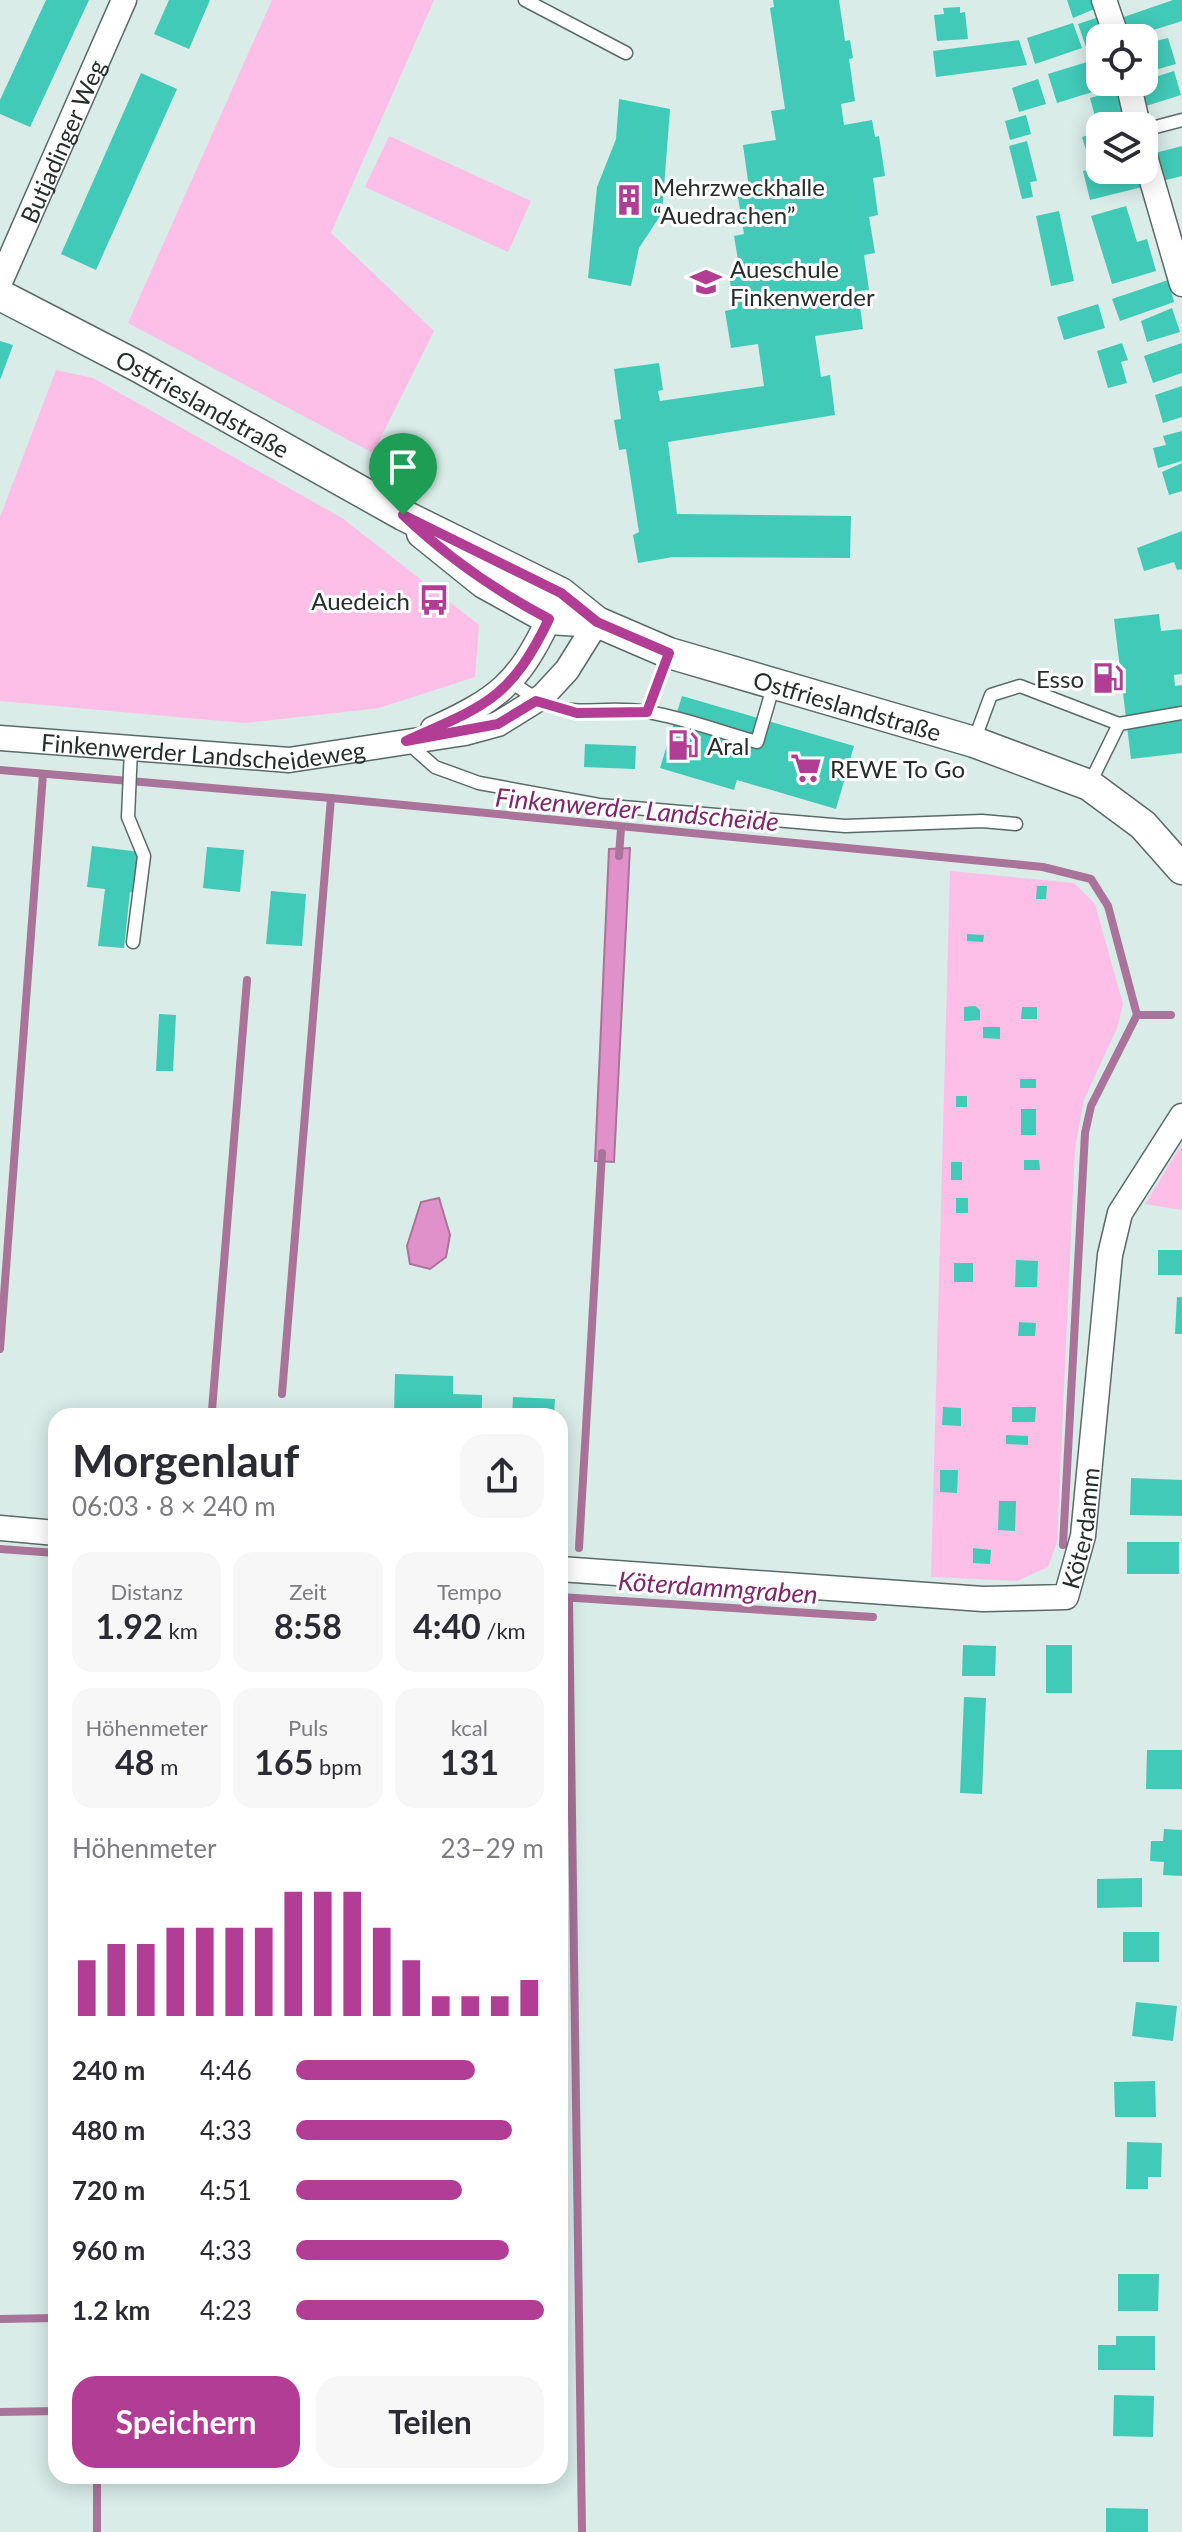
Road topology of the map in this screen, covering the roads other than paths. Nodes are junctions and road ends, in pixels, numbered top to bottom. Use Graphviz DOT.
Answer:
graph roads {
  1 [pos="124,0"];
  2 [pos="525,0"];
  3 [pos="1104,0"];
  4 [pos="1112,24"];
  5 [pos="626,53"];
  6 [pos="1182,120"];
  7 [pos="1158,126"];
  8 [pos="1151,184"];
  9 [pos="0,282"];
  10 [pos="1182,284"];
  11 [pos="0,295"];
  12 [pos="403,515"];
  13 [pos="549,619"];
  14 [pos="597,622"];
  15 [pos="669,653"];
  16 [pos="512,682"];
  17 [pos="774,684"];
  18 [pos="536,701"];
  19 [pos="647,712"];
  20 [pos="1182,713"];
  21 [pos="1119,724"];
  22 [pos="0,738"];
  23 [pos="406,741"];
  24 [pos="974,742"];
  25 [pos="131,760"];
  26 [pos="1089,785"];
  27 [pos="1016,824"];
  28 [pos="1179,855"];
  29 [pos="133,942"];
  30 [pos="1182,1116"];
  31 [pos="0,1528"];
  32 [pos="48,1532"];
  33 [pos="568,1570"];
  1 -- 9 [label="street, Butjadinger Weg"];
  2 -- 5 [label="lane"];
  3 -- 4 [label="street"];
  6 -- 7 [label="lane"];
  8 -- 10 [label="street"];
  11 -- 12 [label="street, Ostfrieslandstraße"];
  12 -- 13 [label="street, Ostfrieslandstraße"];
  12 -- 14 [label="street, Ostfrieslandstraße"];
  13 -- 14 [label="street, Ostfrieslandstraße"];
  13 -- 16 [label="street, Finkenwerder Landscheideweg"];
  14 -- 15 [label="street, Ostfrieslandstraße"];
  14 -- 18 [label="street, Finkenwerder Landscheideweg"];
  15 -- 17 [label="street, Ostfrieslandstraße"];
  15 -- 19 [label="lane"];
  16 -- 18 [label="lane"];
  16 -- 23 [label="street, Finkenwerder Landscheideweg"];
  17 -- 19 [label="lane"];
  17 -- 24 [label="street, Ostfrieslandstraße"];
  18 -- 19 [label="lane"];
  18 -- 23 [label="street, Finkenwerder Landscheideweg"];
  20 -- 21 [label="lane"];
  21 -- 24 [label="lane"];
  21 -- 26 [label="lane"];
  22 -- 25 [label="street, Finkenwerder Landscheideweg"];
  23 -- 25 [label="street, Finkenwerder Landscheideweg"];
  23 -- 27 [label="lane"];
  24 -- 26 [label="street, Ostfrieslandstraße"];
  25 -- 29 [label="lane"];
  26 -- 28 [label="street, Ostfrieslandstraße"];
  30 -- 33 [label="street, Köterdamm"];
  31 -- 32 [label="street"];
}
